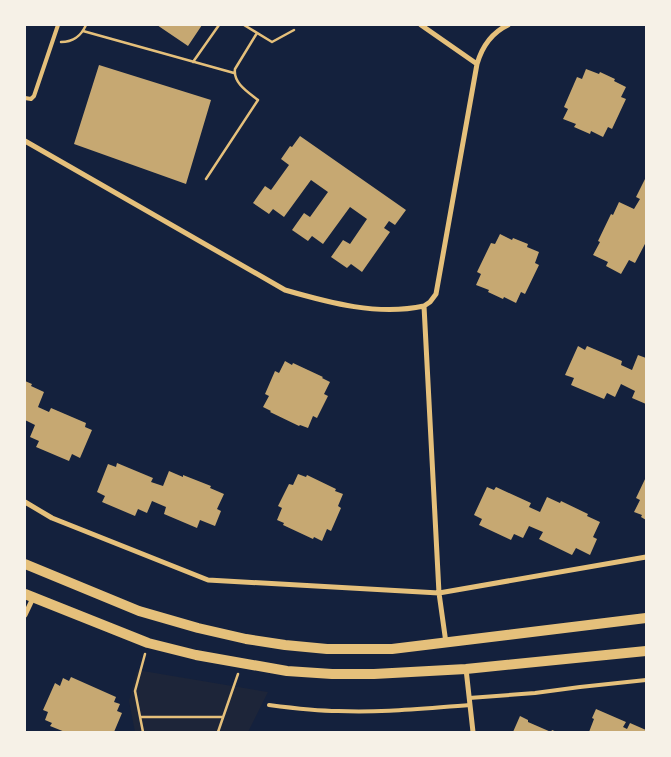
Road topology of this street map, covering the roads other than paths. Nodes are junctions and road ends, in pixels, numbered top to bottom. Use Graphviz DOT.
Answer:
graph roads {
  1 [pos="58,25"];
  2 [pos="421,25"];
  3 [pos="508,25"];
  4 [pos="477,64"];
  5 [pos="25,98"];
  6 [pos="25,141"];
  7 [pos="424,306"];
  8 [pos="25,502"];
  9 [pos="646,557"];
  10 [pos="25,564"];
  11 [pos="439,593"];
  12 [pos="29,596"];
  13 [pos="25,615"];
  14 [pos="646,618"];
  15 [pos="446,643"];
  16 [pos="646,651"];
  17 [pos="466,669"];
  18 [pos="646,680"];
  19 [pos="469,698"];
  20 [pos="269,705"];
  21 [pos="470,705"];
  22 [pos="473,732"];
  1 -- 5 [label="lane"];
  2 -- 4 [label="street"];
  3 -- 4 [label="street"];
  4 -- 7 [label="street"];
  6 -- 7 [label="street"];
  7 -- 11 [label="street"];
  8 -- 11 [label="street"];
  9 -- 11 [label="street"];
  10 -- 15 [label="main road"];
  11 -- 15 [label="street"];
  12 -- 13 [label="street"];
  12 -- 17 [label="main road"];
  14 -- 15 [label="main road"];
  16 -- 17 [label="main road"];
  17 -- 19 [label="street"];
  18 -- 19 [label="lane"];
  19 -- 21 [label="street"];
  20 -- 21 [label="lane"];
  21 -- 22 [label="street"];
}
